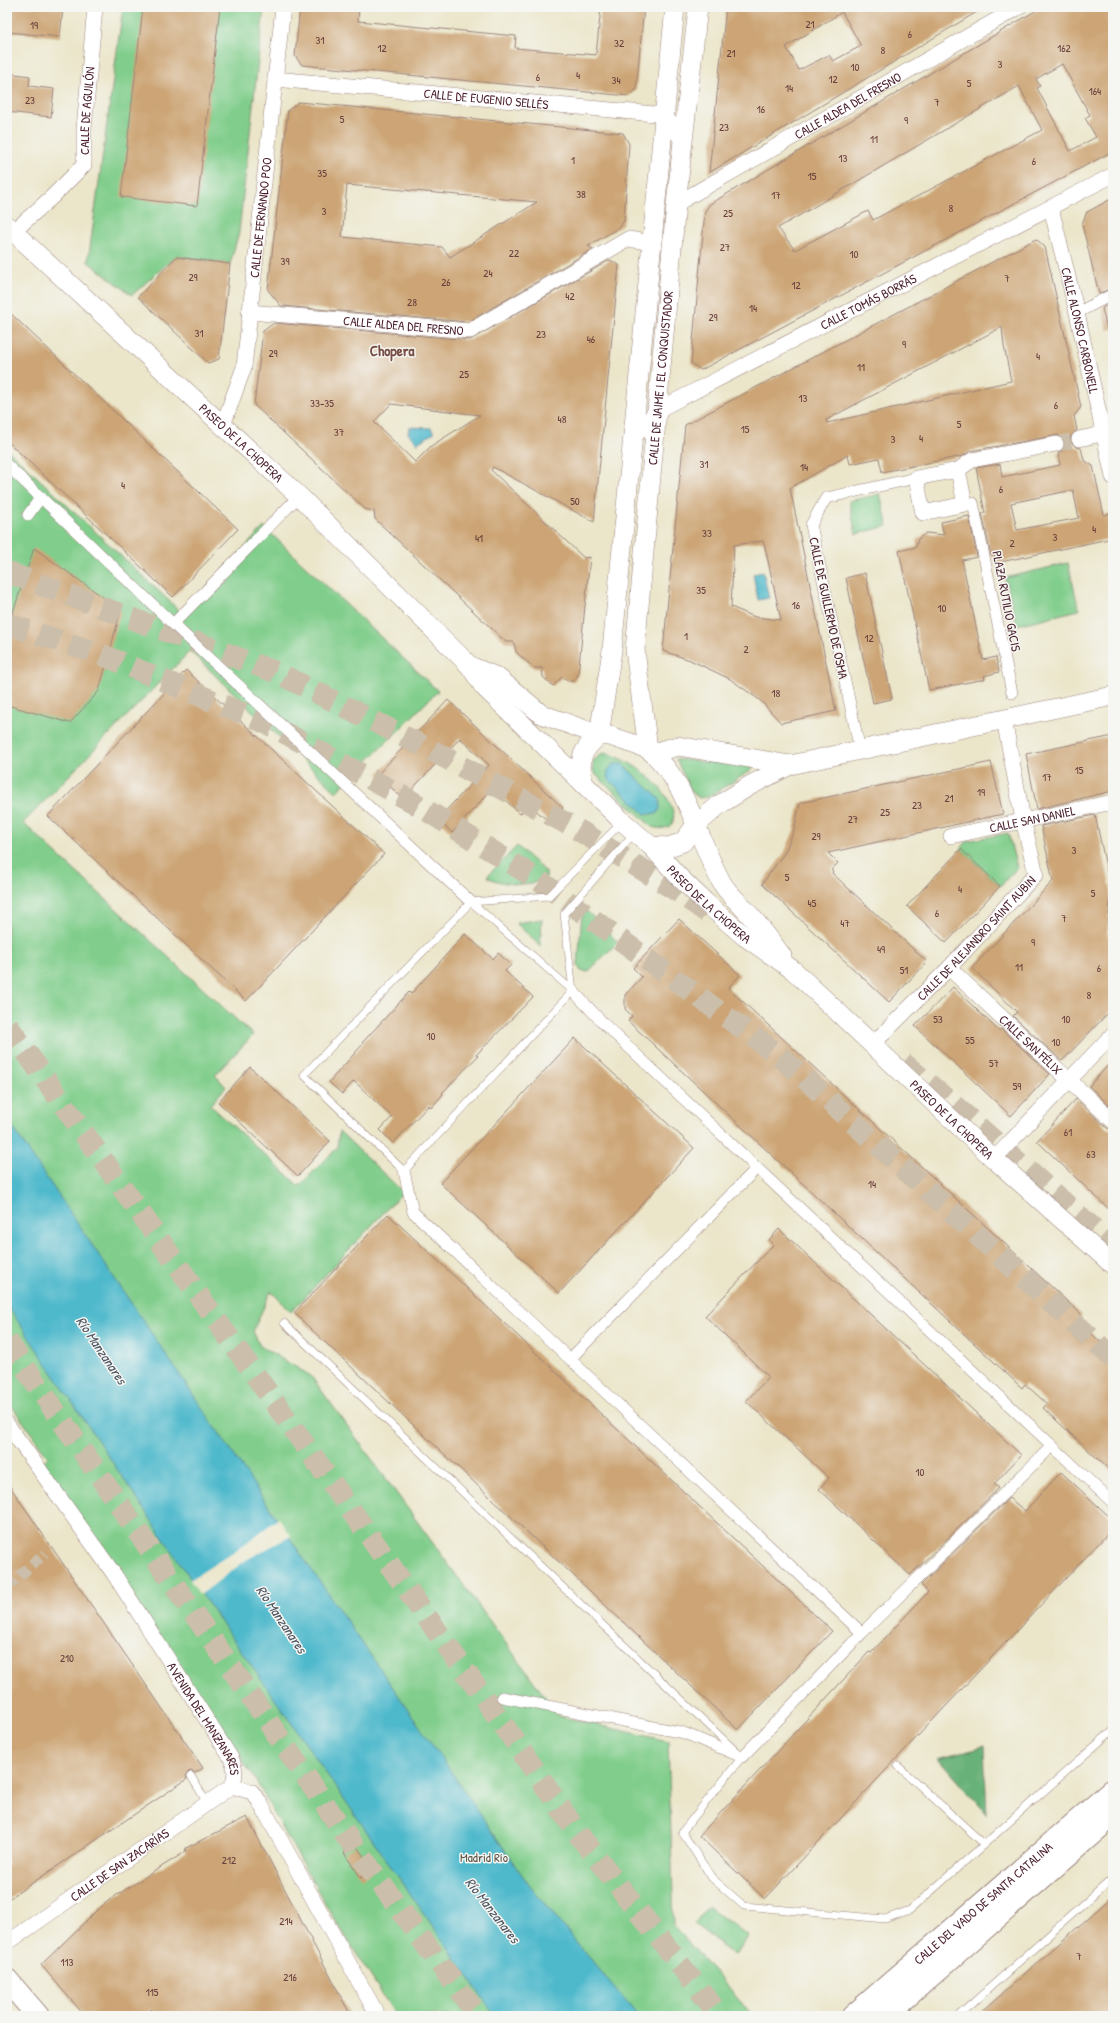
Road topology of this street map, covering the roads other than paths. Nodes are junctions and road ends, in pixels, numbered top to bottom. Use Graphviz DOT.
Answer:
graph roads {
  1 [pos="95,7"];
  2 [pos="283,7"];
  3 [pos="675,7"];
  4 [pos="698,7"];
  5 [pos="1019,7"];
  6 [pos="275,79"];
  7 [pos="665,116"];
  8 [pos="684,142"];
  9 [pos="1113,175"];
  10 [pos="676,204"];
  11 [pos="1051,208"];
  12 [pos="10,229"];
  13 [pos="653,243"];
  14 [pos="1113,294"];
  15 [pos="249,312"];
  16 [pos="1077,313"];
  17 [pos="656,411"];
  18 [pos="223,425"];
  19 [pos="1108,433"];
  20 [pos="633,439"];
  21 [pos="1079,439"];
  22 [pos="1056,444"];
  23 [pos="7,465"];
  24 [pos="958,470"];
  25 [pos="1113,476"];
  26 [pos="916,478"];
  27 [pos="299,496"];
  28 [pos="41,497"];
  29 [pos="970,510"];
  30 [pos="28,515"];
  31 [pos="172,624"];
  32 [pos="470,666"];
  33 [pos="1012,693"];
  34 [pos="1113,696"];
  35 [pos="1004,719"];
  36 [pos="599,735"];
  37 [pos="860,750"];
  38 [pos="650,751"];
  39 [pos="790,765"];
  40 [pos="582,782"];
  41 [pos="1113,802"];
  42 [pos="1023,820"];
  43 [pos="696,826"];
  44 [pos="629,827"];
  45 [pos="951,836"];
  46 [pos="651,846"];
  47 [pos="472,902"];
  48 [pos="949,968"];
  49 [pos="793,970"];
  50 [pos="573,991"];
  51 [pos="1113,1034"];
  52 [pos="873,1044"];
  53 [pos="1070,1081"];
  54 [pos="1113,1122"];
  55 [pos="994,1159"];
  56 [pos="757,1168"];
  57 [pos="404,1171"];
  58 [pos="1113,1265"];
  59 [pos="284,1322"];
  60 [pos="570,1359"];
  61 [pos="7,1424"];
  62 [pos="1052,1446"];
  63 [pos="1113,1503"];
  64 [pos="862,1633"];
  65 [pos="502,1698"];
  66 [pos="1113,1730"];
  67 [pos="742,1757"];
  68 [pos="898,1766"];
  69 [pos="192,1776"];
  70 [pos="228,1789"];
  71 [pos="1113,1790"];
  72 [pos="206,1803"];
  73 [pos="1113,1815"];
  74 [pos="984,1844"];
  75 [pos="1113,1878"];
  76 [pos="7,1943"];
  77 [pos="7,1980"];
  78 [pos="373,2014"];
  79 [pos="38,2016"];
  80 [pos="853,2016"];
  81 [pos="885,2016"];
  82 [pos="958,2016"];
  1 -- 12 [label="street, CALLE DE AGUILÓN"];
  2 -- 6 [label="street, CALLE DE FERNANDO POO"];
  3 -- 7 [label="street, CALLE DE JAIME I EL CONQUISTADOR"];
  4 -- 8 [label="street, CALLE DE JAIME I EL CONQUISTADOR"];
  5 -- 10 [label="street, CALLE ALDEA DEL FRESNO"];
  6 -- 7 [label="street, CALLE DE EUGENIO SELLÉS"];
  6 -- 15 [label="street, CALLE DE FERNANDO POO"];
  7 -- 8 [label="street"];
  7 -- 13 [label="street, CALLE DE JAIME I EL CONQUISTADOR"];
  8 -- 10 [label="street, CALLE DE JAIME I EL CONQUISTADOR"];
  9 -- 11 [label="street, CALLE TOMÁS BORRÁS"];
  10 -- 17 [label="street, CALLE DE JAIME I EL CONQUISTADOR"];
  11 -- 16 [label="street, CALLE ALONSO CARBONELL"];
  11 -- 17 [label="street, CALLE TOMÁS BORRÁS"];
  12 -- 18 [label="street, PASEO DE LA CHOPERA"];
  13 -- 15 [label="street, CALLE ALDEA DEL FRESNO"];
  13 -- 20 [label="street, CALLE DE JAIME I EL CONQUISTADOR"];
  14 -- 16 [label="street"];
  15 -- 18 [label="street, CALLE DE FERNANDO POO"];
  16 -- 19 [label="street, CALLE ALONSO CARBONELL"];
  17 -- 20 [label="street, CALLE TOMÁS BORRÁS"];
  17 -- 38 [label="street, CALLE DE JAIME I EL CONQUISTADOR"];
  18 -- 27 [label="street, PASEO DE LA CHOPERA"];
  19 -- 21 [label="street"];
  19 -- 25 [label="street, CALLE ALONSO CARBONELL"];
  20 -- 36 [label="street, CALLE DE JAIME I EL CONQUISTADOR"];
  22 -- 24 [label="street"];
  23 -- 28 [label="street"];
  24 -- 26 [label="street"];
  24 -- 29 [label="street"];
  26 -- 29 [label="street"];
  26 -- 37 [label="street, CALLE DE GUILLERMO DE OSMA"];
  27 -- 31 [label="street"];
  27 -- 32 [label="street, PASEO DE LA CHOPERA"];
  28 -- 30 [label="street"];
  28 -- 31 [label="street"];
  29 -- 33 [label="street, PLAZA RUTILIO GACIS"];
  31 -- 47 [label="street"];
  32 -- 36 [label="street, PASEO DE LA CHOPERA"];
  32 -- 40 [label="street, PASEO DE LA CHOPERA"];
  34 -- 35 [label="street"];
  35 -- 37 [label="street"];
  35 -- 42 [label="street, CALLE DE ALEJANDRO SAINT AUBIN"];
  36 -- 38 [label="street, PASEO DE LA CHOPERA"];
  36 -- 40 [label="street"];
  37 -- 39 [label="street"];
  38 -- 39 [label="street"];
  38 -- 43 [label="street, PASEO DE LA CHOPERA"];
  39 -- 43 [label="street"];
  40 -- 44 [label="street, PASEO DE LA CHOPERA"];
  41 -- 42 [label="street, CALLE SAN DANIEL"];
  42 -- 45 [label="street, CALLE SAN DANIEL"];
  42 -- 48 [label="street, CALLE DE ALEJANDRO SAINT AUBIN"];
  43 -- 46 [label="street"];
  43 -- 49 [label="street, PASEO DE LA CHOPERA"];
  44 -- 46 [label="street, PASEO DE LA CHOPERA"];
  44 -- 47 [label="lane"];
  44 -- 50 [label="lane"];
  46 -- 49 [label="street, PASEO DE LA CHOPERA"];
  47 -- 50 [label="lane"];
  47 -- 57 [label="lane"];
  48 -- 52 [label="street, CALLE DE ALEJANDRO SAINT AUBIN"];
  48 -- 53 [label="street, CALLE SAN FÉLIX"];
  49 -- 52 [label="street, PASEO DE LA CHOPERA"];
  50 -- 56 [label="street"];
  50 -- 57 [label="lane"];
  51 -- 53 [label="street"];
  52 -- 55 [label="street, PASEO DE LA CHOPERA"];
  53 -- 54 [label="street, CALLE SAN FÉLIX"];
  53 -- 55 [label="street"];
  55 -- 58 [label="street, PASEO DE LA CHOPERA"];
  56 -- 60 [label="street"];
  56 -- 62 [label="street"];
  57 -- 60 [label="street"];
  59 -- 67 [label="lane"];
  60 -- 64 [label="street"];
  61 -- 70 [label="street, AVENIDA DEL MANZANARES"];
  62 -- 63 [label="street"];
  62 -- 64 [label="street"];
  64 -- 67 [label="street"];
  65 -- 67 [label="street"];
  66 -- 74 [label="lane"];
  67 -- 74 [label="lane"];
  68 -- 74 [label="lane"];
  69 -- 72 [label="lane"];
  70 -- 72 [label="street, CALLE DE SAN ZACARÍAS"];
  70 -- 78 [label="street, AVENIDA DEL MANZANARES"];
  71 -- 80 [label="main road, CALLE DEL VADO DE SANTA CATALINA"];
  72 -- 76 [label="street, CALLE DE SAN ZACARÍAS"];
  73 -- 81 [label="main road, CALLE DEL VADO DE SANTA CATALINA"];
  75 -- 82 [label="lane"];
  77 -- 79 [label="main road"];
}
